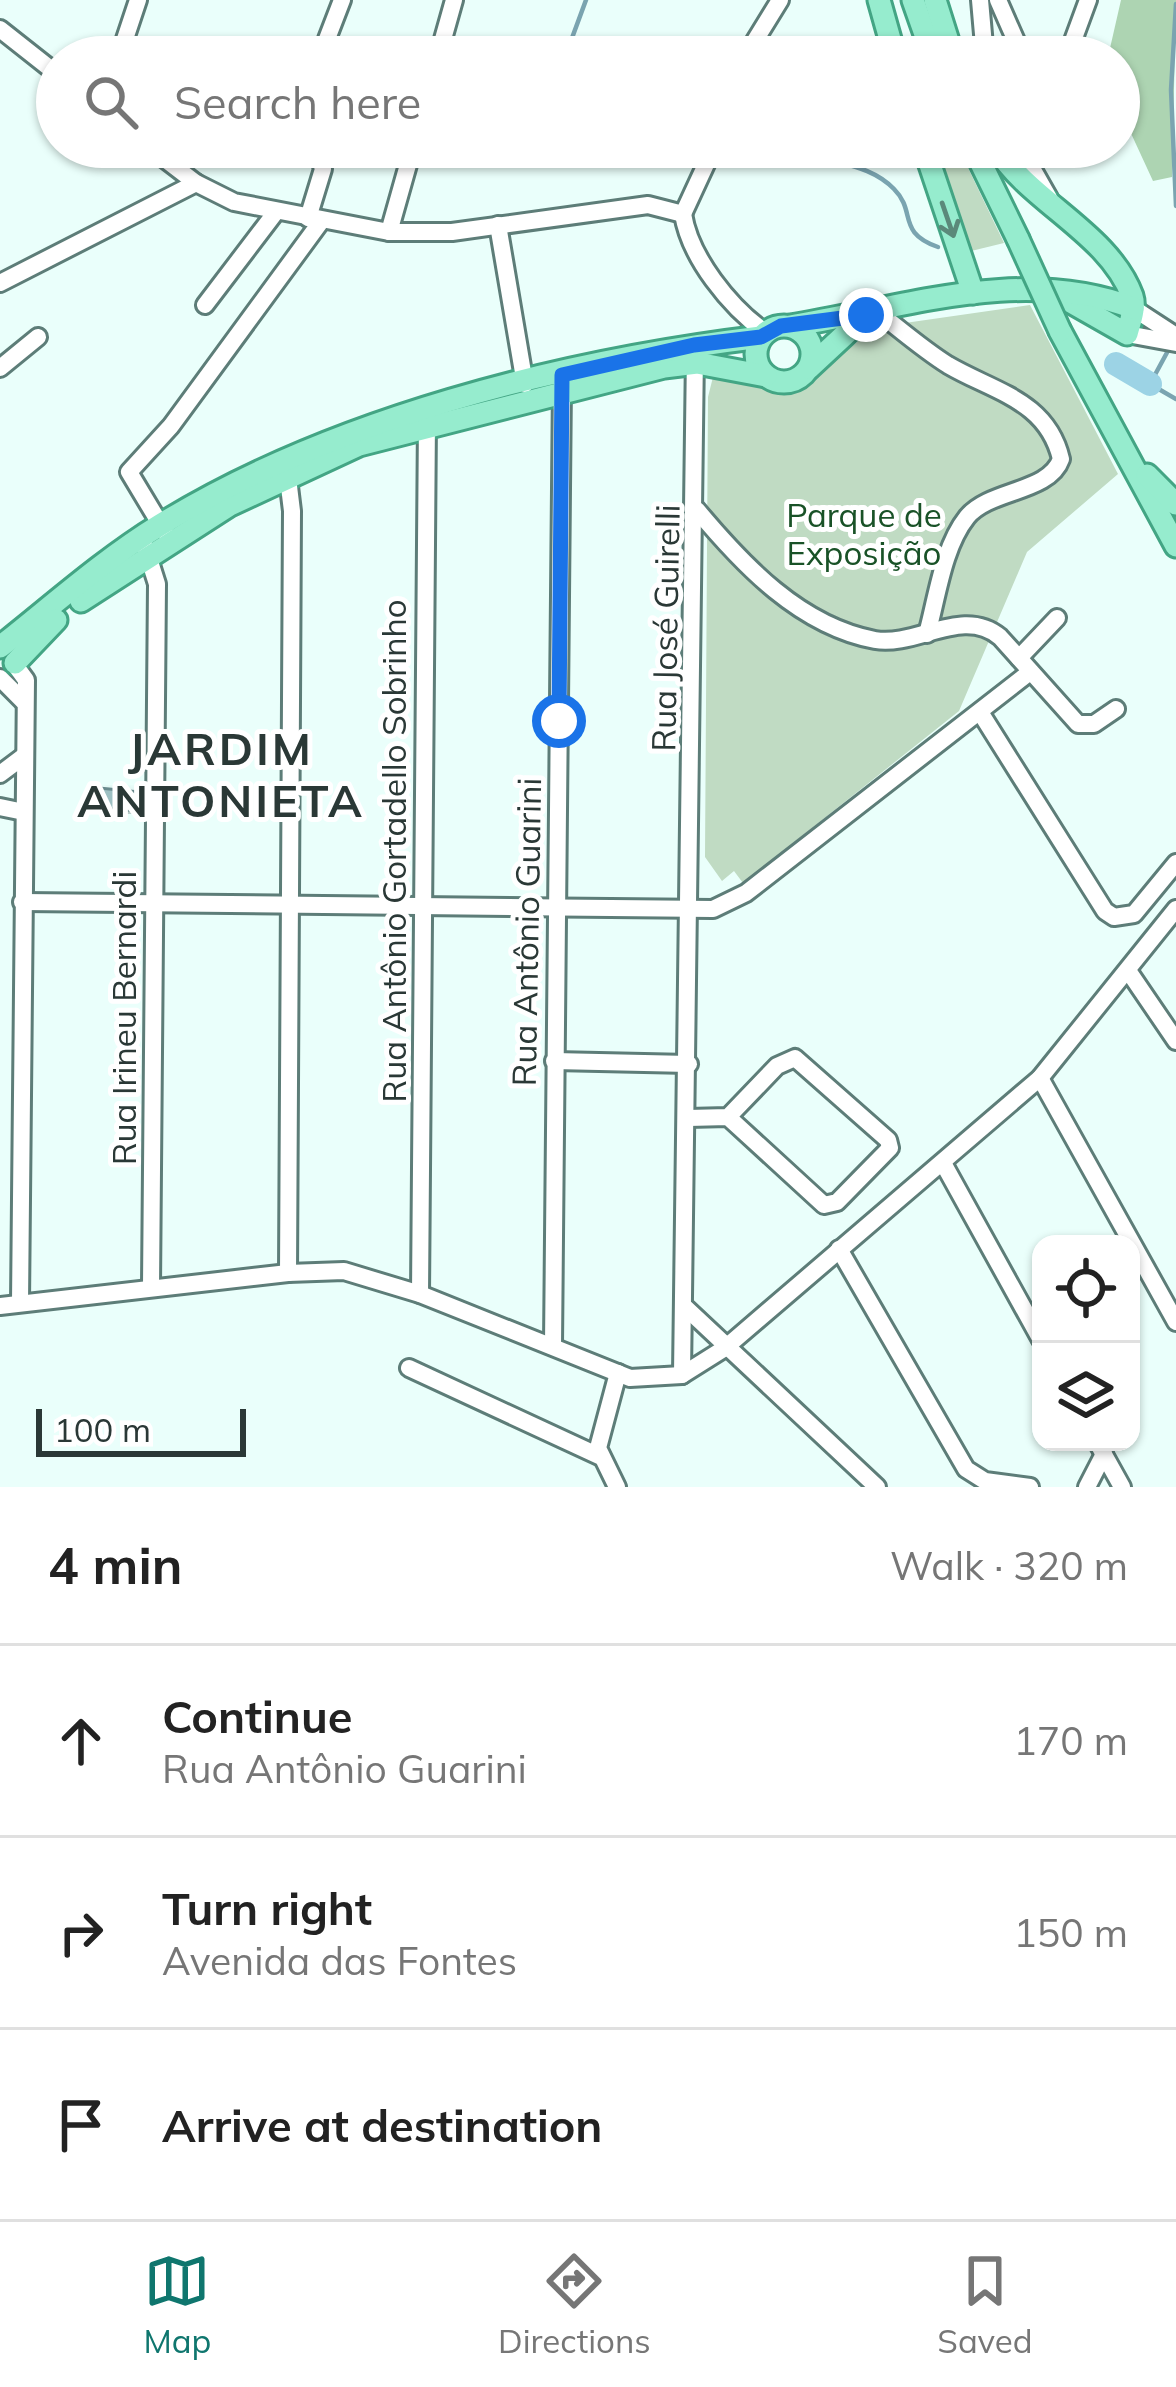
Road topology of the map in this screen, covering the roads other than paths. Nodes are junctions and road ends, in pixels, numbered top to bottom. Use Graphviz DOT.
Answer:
graph roads {
  1 [pos="138,0"];
  2 [pos="342,0"];
  3 [pos="454,0"];
  4 [pos="780,0"];
  5 [pos="879,0"];
  6 [pos="914,0"];
  7 [pos="935,0"];
  8 [pos="980,0"];
  9 [pos="998,0"];
  10 [pos="1088,0"];
  11 [pos="0,29"];
  12 [pos="126,36"];
  13 [pos="328,36"];
  14 [pos="444,36"];
  15 [pos="758,36"];
  16 [pos="889,36"];
  17 [pos="926,36"];
  18 [pos="946,36"];
  19 [pos="983,36"];
  20 [pos="1014,36"];
  21 [pos="1075,36"];
  22 [pos="36,57"];
  23 [pos="176,168"];
  24 [pos="323,168"];
  25 [pos="406,168"];
  26 [pos="707,168"];
  27 [pos="931,168"];
  28 [pos="984,168"];
  29 [pos="1018,168"];
  30 [pos="1032,168"];
  31 [pos="196,183"];
  32 [pos="1050,199"];
  33 [pos="274,213"];
  34 [pos="683,214"];
  35 [pos="315,219"];
  36 [pos="498,225"];
  37 [pos="388,232"];
  38 [pos="0,283"];
  39 [pos="973,293"];
  40 [pos="205,305"];
  41 [pos="1133,308"];
  42 [pos="1105,311"];
  43 [pos="872,314"];
  44 [pos="790,326"];
  45 [pos="1127,334"];
  46 [pos="763,335"];
  47 [pos="38,337"];
  48 [pos="1176,340"];
  49 [pos="696,354"];
  50 [pos="2,359"];
  51 [pos="804,373"];
  52 [pos="766,376"];
  53 [pos="562,383"];
  54 [pos="525,384"];
  55 [pos="428,416"];
  56 [pos="1129,457"];
  57 [pos="287,467"];
  58 [pos="1176,504"];
  59 [pos="697,510"];
  60 [pos="166,532"];
  61 [pos="145,546"];
  62 [pos="1176,546"];
  63 [pos="1057,618"];
  64 [pos="927,634"];
  65 [pos="6,661"];
  66 [pos="1024,665"];
  67 [pos="1116,709"];
  68 [pos="980,712"];
  69 [pos="24,756"];
  70 [pos="0,774"];
  71 [pos="0,807"];
  72 [pos="24,812"];
  73 [pos="1176,862"];
  74 [pos="1154,893"];
  75 [pos="22,902"];
  76 [pos="154,904"];
  77 [pos="289,906"];
  78 [pos="422,907"];
  79 [pos="557,909"];
  80 [pos="1176,910"];
  81 [pos="691,911"];
  82 [pos="1129,972"];
  83 [pos="1176,1041"];
  84 [pos="554,1060"];
  85 [pos="689,1064"];
  86 [pos="1040,1078"];
  87 [pos="728,1117"];
  88 [pos="688,1118"];
  89 [pos="943,1163"];
  90 [pos="839,1249"];
  91 [pos="288,1273"];
  92 [pos="151,1286"];
  93 [pos="420,1294"];
  94 [pos="20,1303"];
  95 [pos="0,1306"];
  96 [pos="685,1307"];
  97 [pos="1176,1322"];
  98 [pos="1032,1324"];
  99 [pos="553,1345"];
  100 [pos="725,1348"];
  101 [pos="409,1368"];
  102 [pos="618,1373"];
  103 [pos="682,1376"];
  104 [pos="1100,1451"];
  105 [pos="1103,1451"];
  106 [pos="599,1456"];
  107 [pos="617,1487"];
  108 [pos="877,1487"];
  109 [pos="1030,1487"];
  110 [pos="1087,1487"];
  111 [pos="1122,1487"];
  1 -- 12 [label="street"];
  2 -- 13 [label="street"];
  3 -- 14 [label="street"];
  4 -- 15 [label="street"];
  5 -- 16 [label="main road"];
  6 -- 17 [label="main road"];
  7 -- 18 [label="main road"];
  8 -- 19 [label="street"];
  9 -- 20 [label="street"];
  10 -- 21 [label="street"];
  11 -- 22 [label="street"];
  23 -- 31 [label="street"];
  24 -- 35 [label="street"];
  25 -- 37 [label="street"];
  26 -- 34 [label="street"];
  27 -- 39 [label="main road, one-way"];
  28 -- 56 [label="main road, bridge"];
  29 -- 32 [label="main road"];
  30 -- 32 [label="street"];
  31 -- 33 [label="street"];
  31 -- 38 [label="street"];
  32 -- 41 [label="main road"];
  33 -- 35 [label="street"];
  33 -- 40 [label="street"];
  34 -- 36 [label="street"];
  34 -- 46 [label="street"];
  35 -- 37 [label="street"];
  35 -- 60 [label="street"];
  36 -- 37 [label="street"];
  36 -- 54 [label="street"];
  39 -- 42 [label="main road"];
  39 -- 43 [label="main road"];
  41 -- 42 [label="main road"];
  41 -- 45 [label="main road"];
  41 -- 48 [label="street"];
  42 -- 45 [label="main road"];
  43 -- 44 [label="main road"];
  43 -- 51 [label="main road"];
  43 -- 64 [label="street"];
  44 -- 46 [label="main road"];
  44 -- 51 [label="main road"];
  45 -- 48 [label="street"];
  46 -- 49 [label="main road"];
  46 -- 52 [label="main road"];
  47 -- 50 [label="street"];
  49 -- 52 [label="main road"];
  49 -- 53 [label="main road"];
  49 -- 59 [label="street, Rua José Guirelli"];
  51 -- 52 [label="main road"];
  53 -- 54 [label="main road"];
  53 -- 55 [label="main road"];
  53 -- 79 [label="street, Rua Antônio Guarini"];
  54 -- 55 [label="main road"];
  55 -- 57 [label="main road"];
  55 -- 78 [label="street, Rua Antônio Gortadello Sobrinho"];
  56 -- 58 [label="main road"];
  56 -- 62 [label="main road"];
  57 -- 60 [label="main road"];
  57 -- 77 [label="street"];
  59 -- 64 [label="street"];
  59 -- 81 [label="street, Rua José Guirelli"];
  60 -- 61 [label="main road"];
  61 -- 65 [label="main road"];
  61 -- 76 [label="street, Rua Irineu Bernardi"];
  63 -- 66 [label="street"];
  64 -- 66 [label="street"];
  65 -- 69 [label="street"];
  66 -- 67 [label="street"];
  66 -- 68 [label="street"];
  68 -- 74 [label="street"];
  68 -- 81 [label="street"];
  69 -- 70 [label="street"];
  69 -- 72 [label="street"];
  71 -- 72 [label="street"];
  72 -- 75 [label="street"];
  73 -- 74 [label="street"];
  74 -- 80 [label="street"];
  75 -- 76 [label="street"];
  75 -- 94 [label="street"];
  76 -- 77 [label="street"];
  76 -- 92 [label="street, Rua Irineu Bernardi"];
  77 -- 78 [label="street"];
  77 -- 91 [label="street"];
  78 -- 79 [label="street"];
  78 -- 93 [label="street, Rua Antônio Gortadello Sobrinho"];
  79 -- 81 [label="street"];
  79 -- 84 [label="street, Rua Antônio Guarini"];
  80 -- 82 [label="street"];
  81 -- 85 [label="street, Rua José Guirelli"];
  82 -- 83 [label="street"];
  82 -- 86 [label="street"];
  84 -- 85 [label="street"];
  84 -- 99 [label="street, Rua Antônio Guarini"];
  85 -- 88 [label="street, Rua José Guirelli"];
  86 -- 89 [label="street"];
  86 -- 97 [label="street"];
  87 -- 87 [label="street"];
  87 -- 88 [label="street"];
  88 -- 96 [label="street, Rua José Guirelli"];
  89 -- 90 [label="street"];
  89 -- 98 [label="street"];
  90 -- 100 [label="street"];
  90 -- 109 [label="street"];
  91 -- 92 [label="street"];
  91 -- 93 [label="street"];
  92 -- 94 [label="street"];
  93 -- 99 [label="street"];
  94 -- 95 [label="street"];
  96 -- 100 [label="street"];
  96 -- 103 [label="street, Rua José Guirelli"];
  99 -- 102 [label="street"];
  100 -- 103 [label="street"];
  100 -- 108 [label="street"];
  101 -- 106 [label="street"];
  102 -- 103 [label="street"];
  102 -- 106 [label="street"];
  104 -- 110 [label="street"];
  105 -- 111 [label="street"];
  106 -- 107 [label="street"];
}
